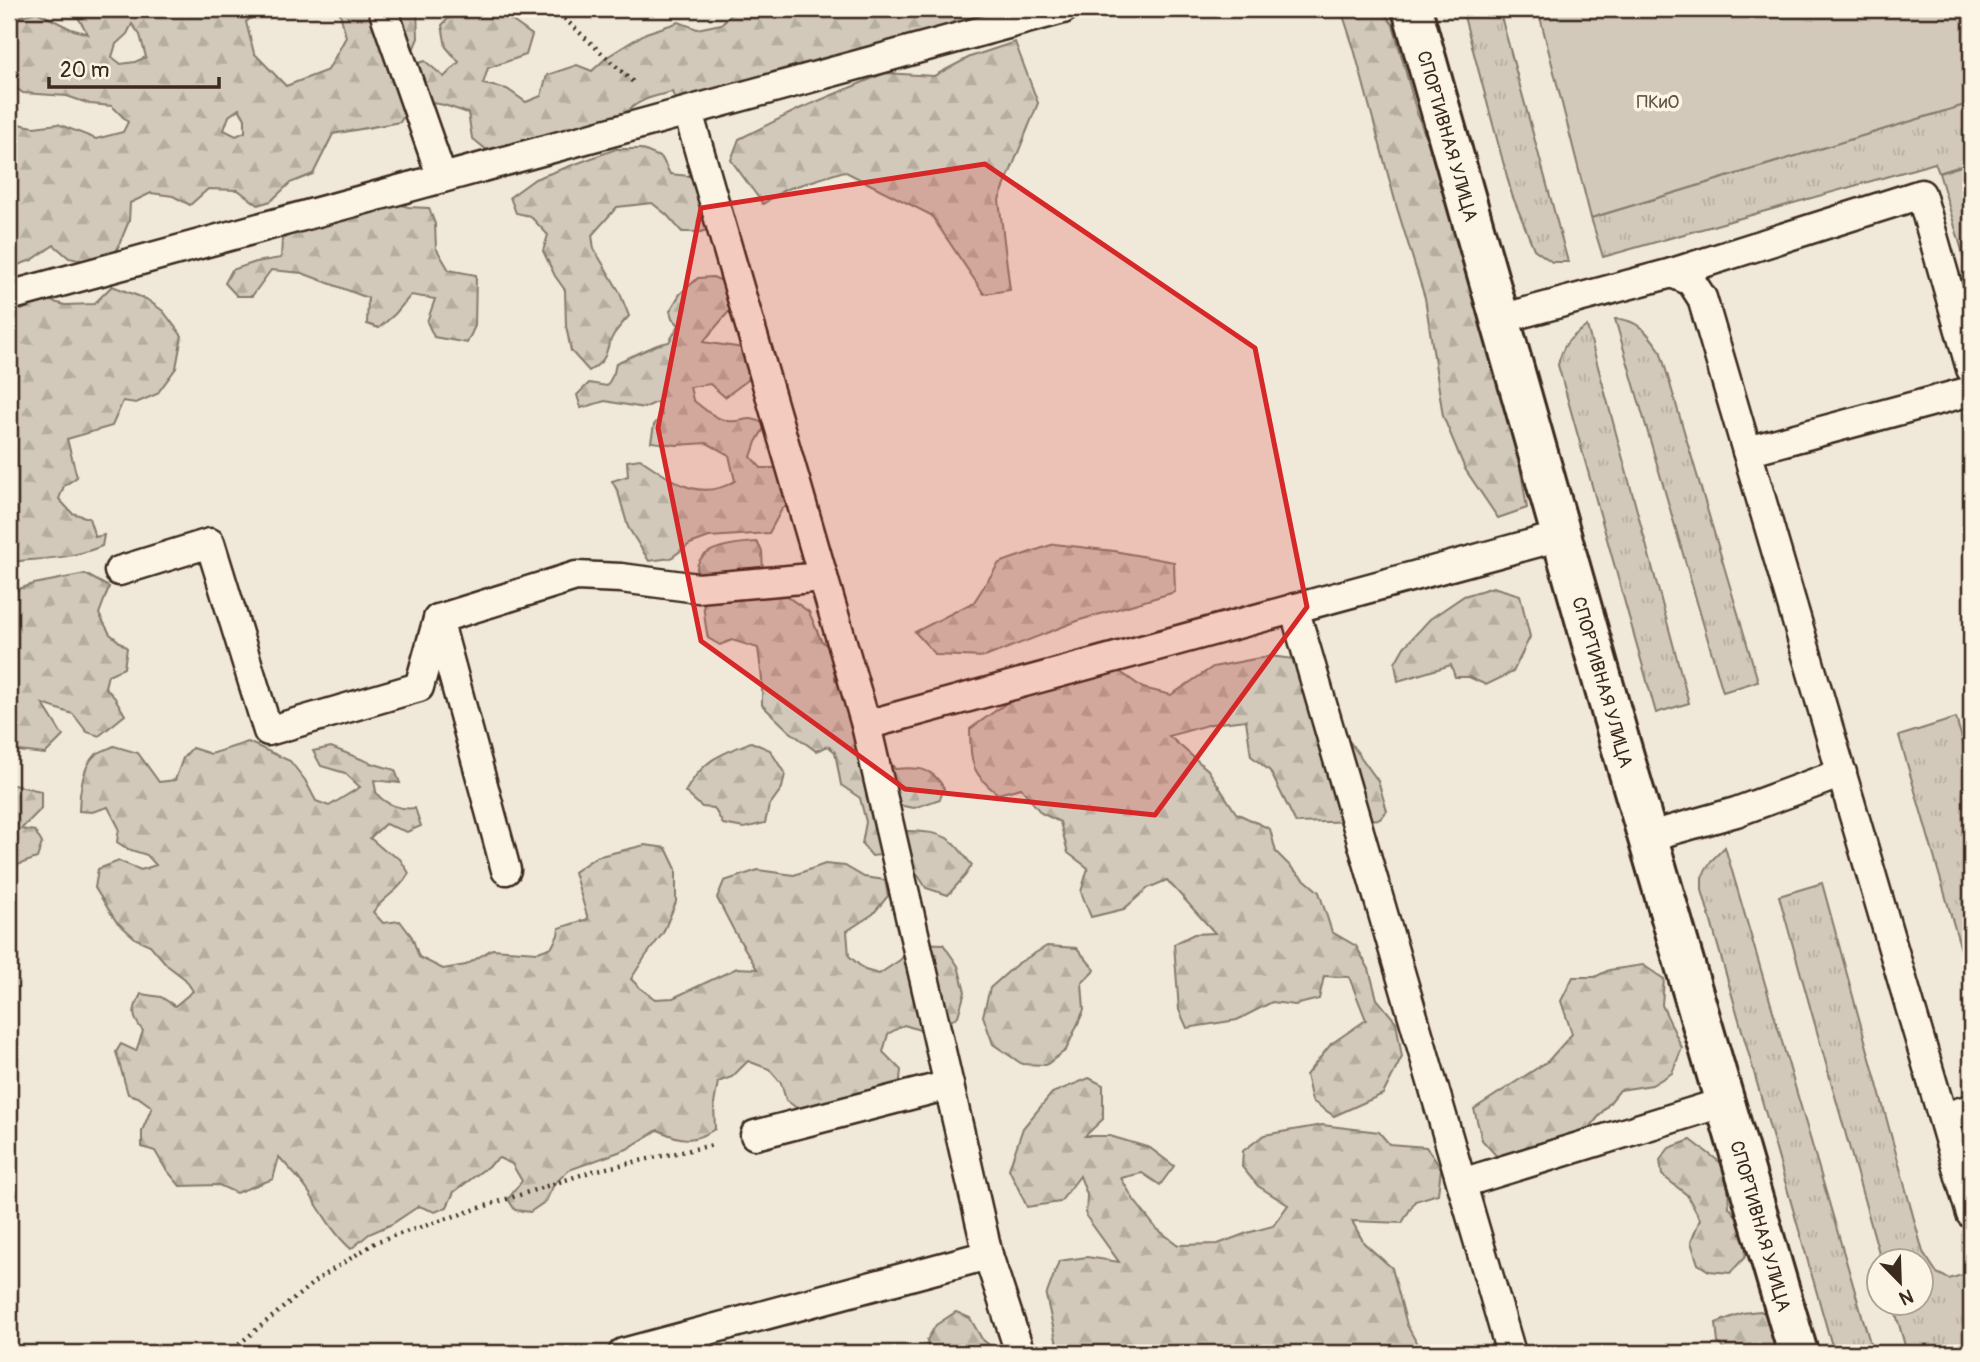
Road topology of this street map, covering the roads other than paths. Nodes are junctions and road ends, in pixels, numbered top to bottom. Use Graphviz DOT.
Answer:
graph roads {
  1 [pos="383,9"];
  2 [pos="1063,9"];
  3 [pos="1412,9"];
  4 [pos="679,114"];
  5 [pos="442,178"];
  6 [pos="1672,273"];
  7 [pos="9,296"];
  8 [pos="1500,319"];
  9 [pos="1971,369"];
  10 [pos="1971,391"];
  11 [pos="1747,451"];
  12 [pos="1562,536"];
  13 [pos="119,570"];
  14 [pos="823,577"];
  15 [pos="1294,608"];
  16 [pos="438,620"];
  17 [pos="866,725"];
  18 [pos="1842,773"];
  19 [pos="1647,837"];
  20 [pos="506,870"];
  21 [pos="949,1085"];
  22 [pos="1725,1102"];
  23 [pos="1971,1109"];
  24 [pos="1943,1116"];
  25 [pos="755,1135"];
  26 [pos="1462,1183"];
  27 [pos="1971,1214"];
  28 [pos="988,1255"];
  29 [pos="640,1351"];
  30 [pos="1020,1353"];
  31 [pos="1511,1353"];
  32 [pos="1798,1353"];
  1 -- 5 [label="lane"];
  2 -- 4 [label="lane"];
  3 -- 8 [label="street, СПОРТИВНАЯ УЛИЦА"];
  4 -- 5 [label="lane"];
  4 -- 14 [label="lane"];
  5 -- 7 [label="lane"];
  6 -- 8 [label="lane"];
  6 -- 9 [label="lane"];
  6 -- 11 [label="lane"];
  8 -- 12 [label="street, СПОРТИВНАЯ УЛИЦА"];
  10 -- 11 [label="lane"];
  11 -- 18 [label="lane"];
  12 -- 15 [label="lane"];
  12 -- 19 [label="street, СПОРТИВНАЯ УЛИЦА"];
  13 -- 16 [label="lane"];
  14 -- 16 [label="lane"];
  14 -- 17 [label="lane"];
  15 -- 17 [label="lane"];
  15 -- 26 [label="lane"];
  16 -- 20 [label="lane"];
  17 -- 21 [label="lane"];
  18 -- 19 [label="lane"];
  18 -- 24 [label="lane"];
  19 -- 22 [label="street, СПОРТИВНАЯ УЛИЦА"];
  21 -- 25 [label="lane"];
  21 -- 28 [label="lane"];
  22 -- 26 [label="lane"];
  22 -- 32 [label="street, СПОРТИВНАЯ УЛИЦА"];
  23 -- 24 [label="lane"];
  24 -- 27 [label="lane"];
  26 -- 31 [label="lane"];
  28 -- 29 [label="lane"];
  28 -- 30 [label="lane"];
}
